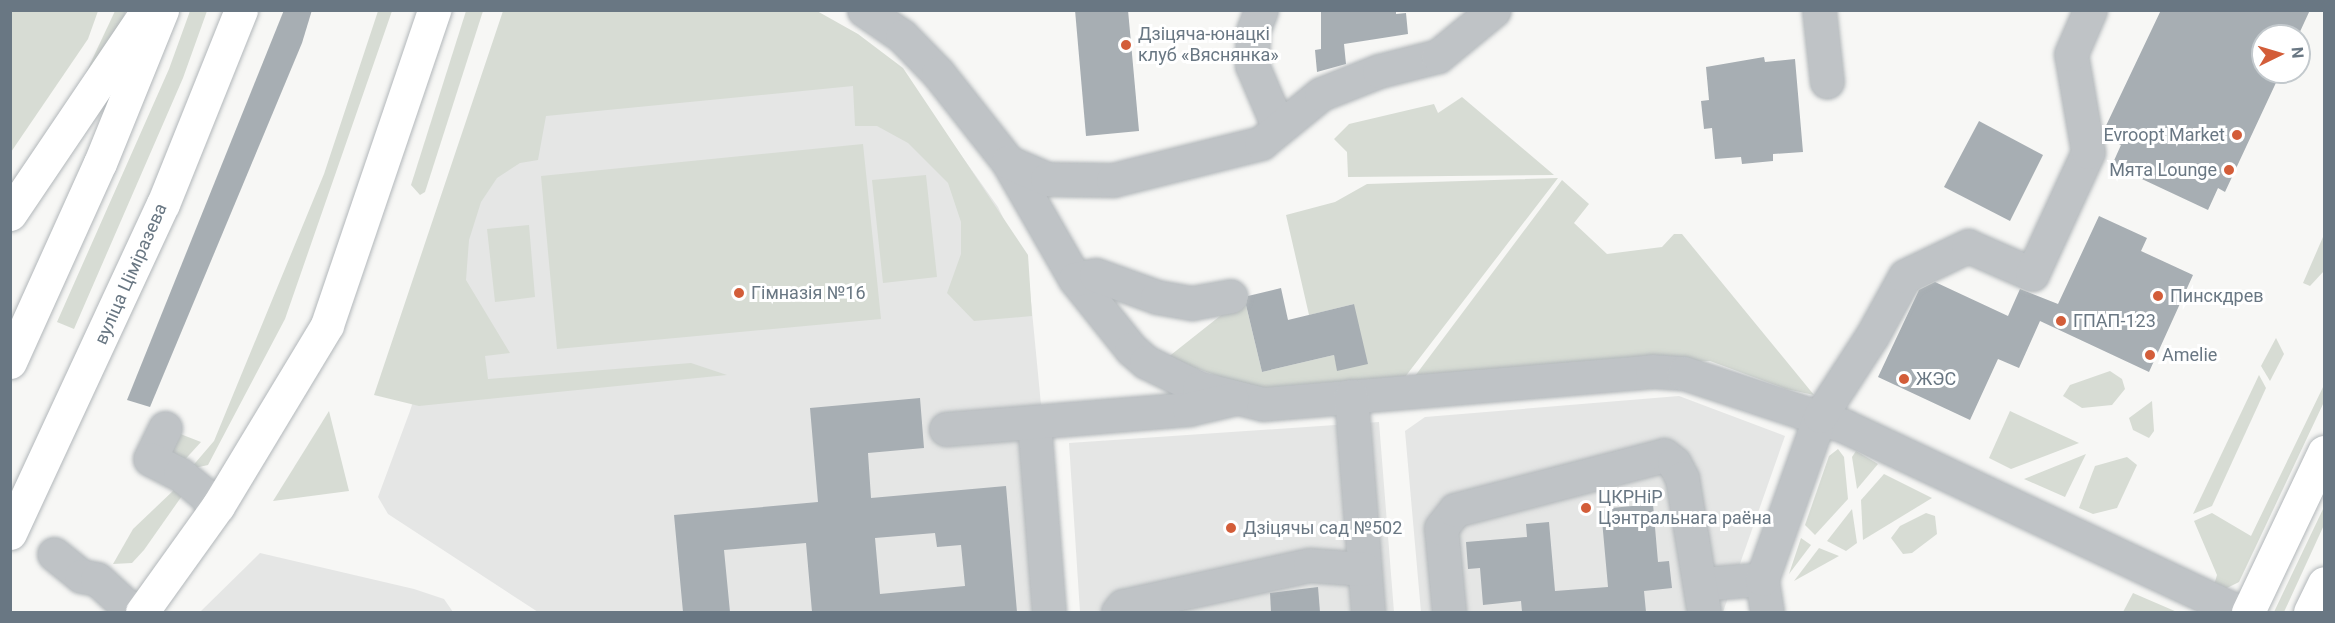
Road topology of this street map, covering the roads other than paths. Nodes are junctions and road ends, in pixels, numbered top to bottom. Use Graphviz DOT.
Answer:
graph roads {
  1 [pos="148,10"];
  2 [pos="162,10"];
  3 [pos="241,10"];
  4 [pos="434,10"];
  5 [pos="864,10"];
  6 [pos="1261,10"];
  7 [pos="1494,10"];
  8 [pos="1819,10"];
  9 [pos="2090,10"];
  10 [pos="1827,82"];
  11 [pos="1278,126"];
  12 [pos="1008,162"];
  13 [pos="10,214"];
  14 [pos="1075,279"];
  15 [pos="1230,296"];
  16 [pos="10,362"];
  17 [pos="1351,396"];
  18 [pos="1233,399"];
  19 [pos="1820,416"];
  20 [pos="1034,422"];
  21 [pos="165,428"];
  22 [pos="946,429"];
  23 [pos="2325,452"];
  24 [pos="219,506"];
  25 [pos="10,533"];
  26 [pos="54,554"];
  27 [pos="1364,569"];
  28 [pos="1762,579"];
  29 [pos="2325,583"];
  30 [pos="1703,598"];
  31 [pos="133,612"];
  32 [pos="142,612"];
  33 [pos="1049,612"];
  34 [pos="1119,612"];
  35 [pos="1368,612"];
  36 [pos="1449,612"];
  37 [pos="1767,612"];
  38 [pos="2239,612"];
  39 [pos="2247,612"];
  40 [pos="2310,612"];
  1 -- 13 [label="main road"];
  2 -- 16 [label="main road"];
  3 -- 25 [label="main road, вуліца Ціміразева"];
  4 -- 24 [label="main road"];
  5 -- 12 [label="street"];
  6 -- 11 [label="street"];
  7 -- 11 [label="street"];
  8 -- 10 [label="street"];
  9 -- 19 [label="street"];
  11 -- 12 [label="street"];
  12 -- 14 [label="street"];
  14 -- 15 [label="street"];
  14 -- 18 [label="street"];
  17 -- 18 [label="street"];
  17 -- 19 [label="street"];
  17 -- 27 [label="street"];
  18 -- 20 [label="street"];
  19 -- 28 [label="street"];
  19 -- 38 [label="street"];
  20 -- 22 [label="street"];
  20 -- 33 [label="street"];
  21 -- 24 [label="street"];
  23 -- 39 [label="main road"];
  24 -- 32 [label="main road"];
  26 -- 31 [label="street"];
  27 -- 34 [label="street"];
  27 -- 35 [label="street"];
  28 -- 30 [label="street"];
  28 -- 37 [label="street"];
  29 -- 40 [label="main road"];
  30 -- 36 [label="street"];
}
